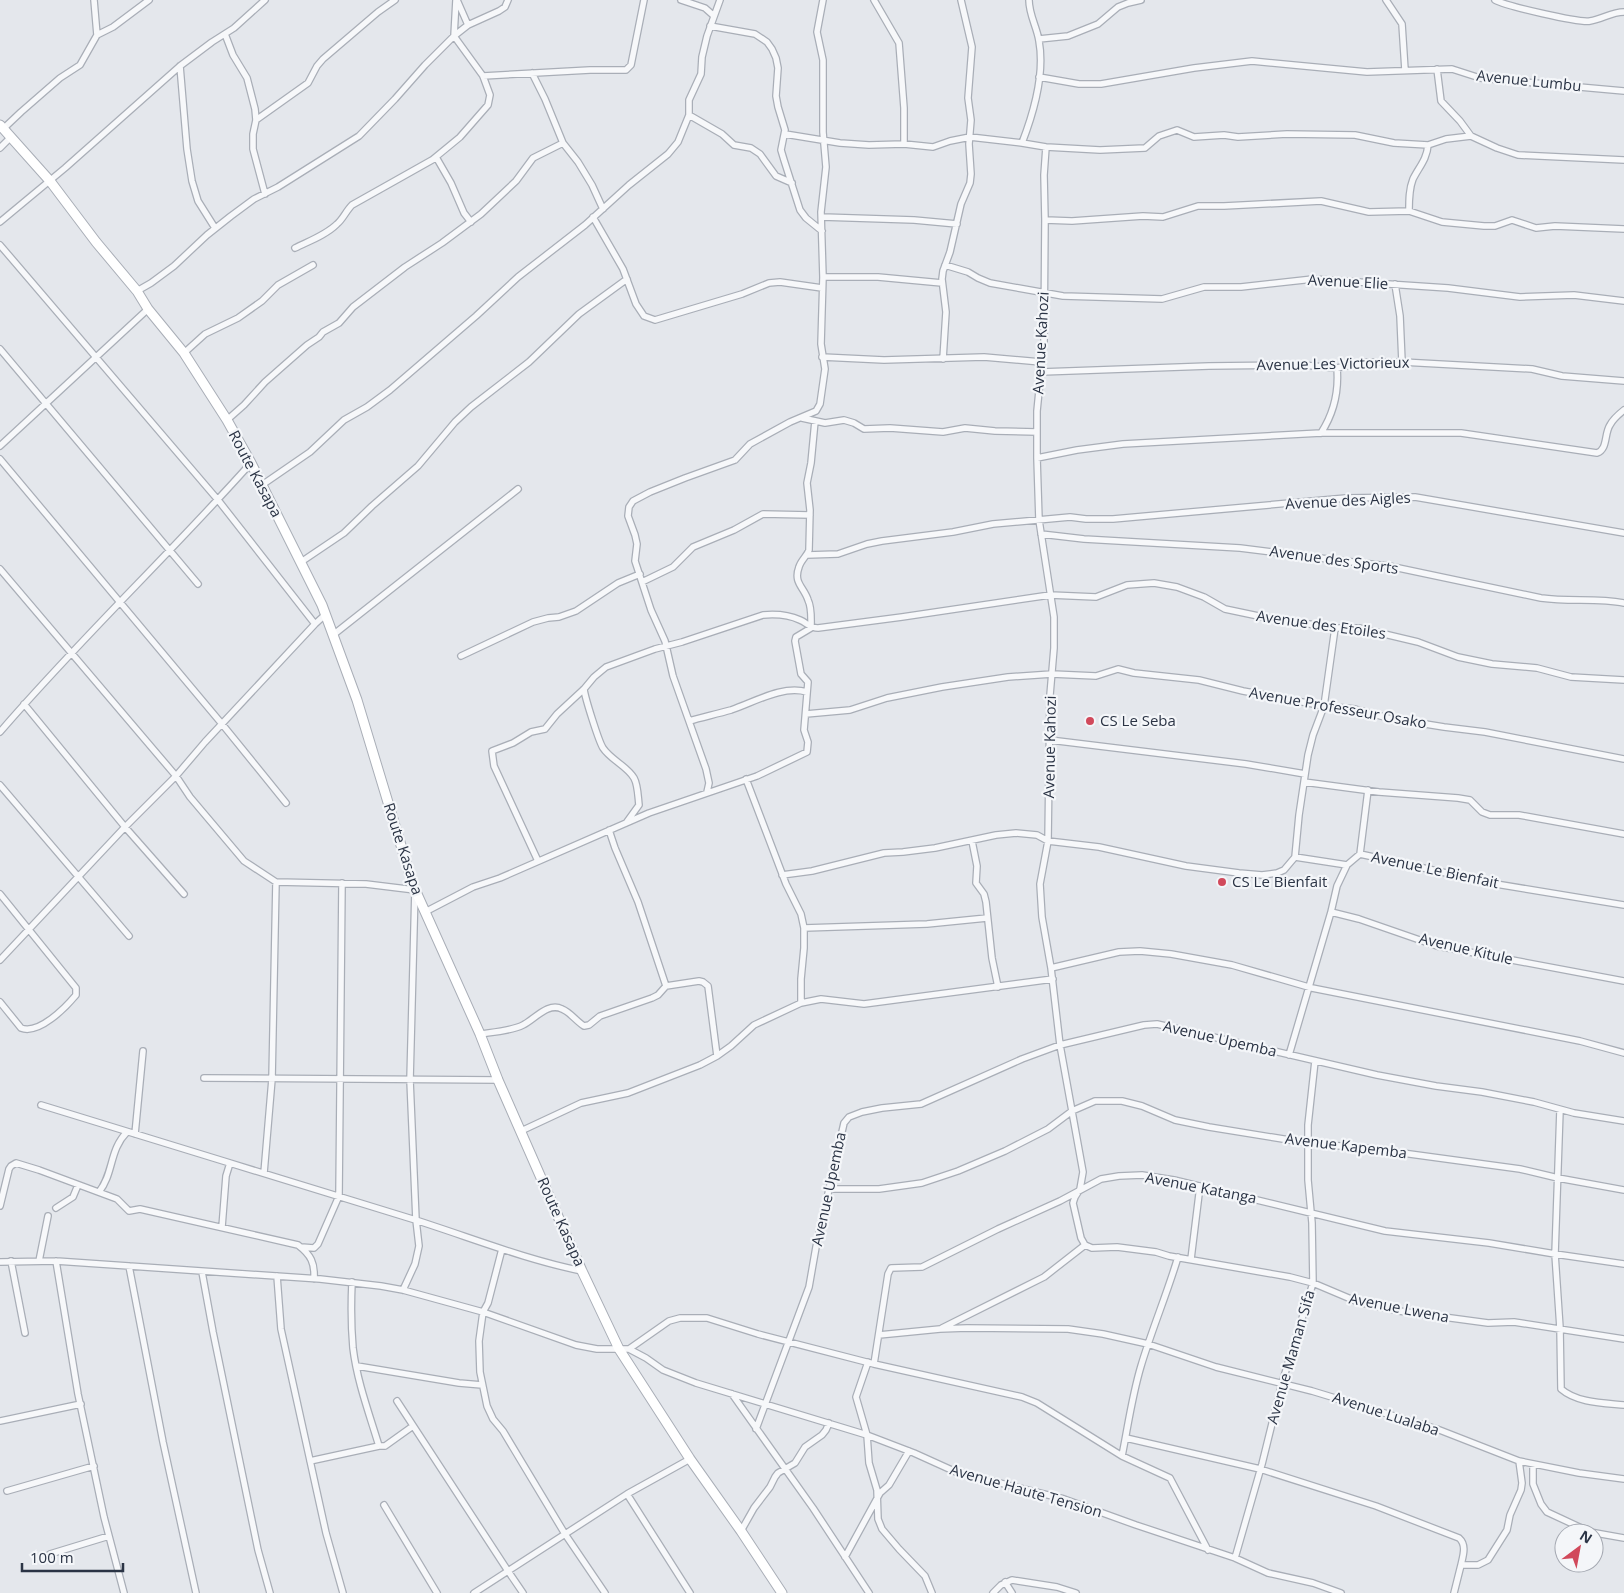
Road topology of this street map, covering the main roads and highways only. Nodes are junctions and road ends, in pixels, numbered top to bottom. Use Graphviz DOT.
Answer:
graph roads {
  1 [pos="2,127"];
  2 [pos="782,1593"];
  1 -- 2 [label="main road, Route Kasapa"];
}
